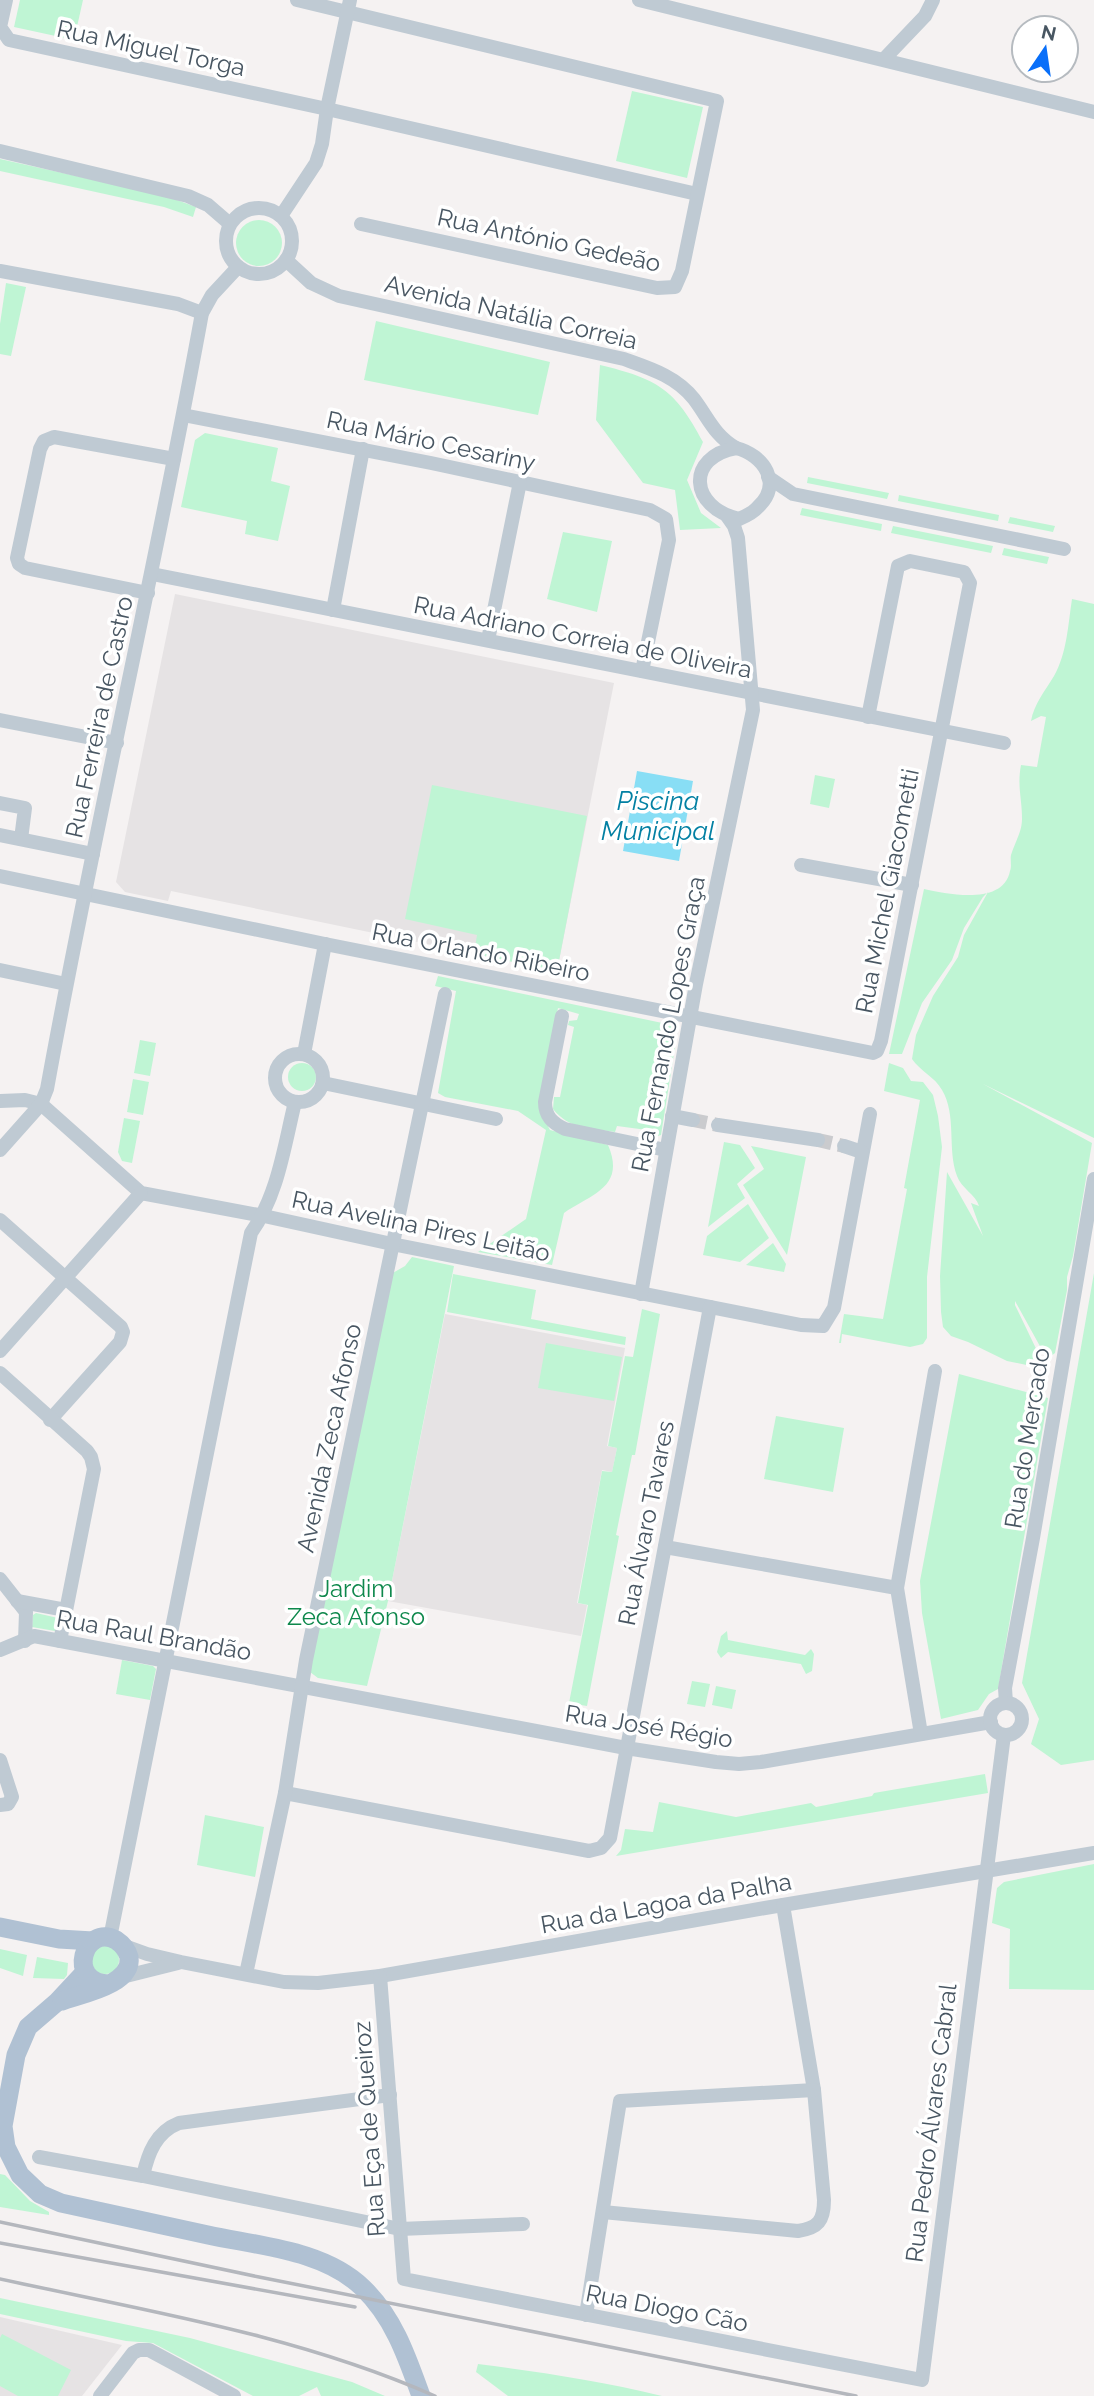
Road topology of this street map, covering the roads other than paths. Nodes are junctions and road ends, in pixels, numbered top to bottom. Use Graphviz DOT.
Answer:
graph roads {
  1 [pos="6,0"];
  2 [pos="297,0"];
  3 [pos="639,0"];
  4 [pos="933,0"];
  5 [pos="349,5"];
  6 [pos="687,6"];
  7 [pos="884,59"];
  8 [pos="327,109"];
  9 [pos="1094,112"];
  10 [pos="0,151"];
  11 [pos="697,194"];
  12 [pos="281,216"];
  13 [pos="230,223"];
  14 [pos="362,224"];
  15 [pos="286,260"];
  16 [pos="238,267"];
  17 [pos="0,271"];
  18 [pos="202,313"];
  19 [pos="183,415"];
  20 [pos="712,426"];
  21 [pos="363,449"];
  22 [pos="736,449"];
  23 [pos="712,457"];
  24 [pos="174,459"];
  25 [pos="768,477"];
  26 [pos="520,482"];
  27 [pos="793,494"];
  28 [pos="756,509"];
  29 [pos="726,516"];
  30 [pos="738,538"];
  31 [pos="1064,549"];
  32 [pos="152,574"];
  33 [pos="148,593"];
  34 [pos="333,610"];
  35 [pos="488,640"];
  36 [pos="642,671"];
  37 [pos="753,694"];
  38 [pos="868,716"];
  39 [pos="0,720"];
  40 [pos="942,730"];
  41 [pos="117,743"];
  42 [pos="1004,744"];
  43 [pos="0,803"];
  44 [pos="0,835"];
  45 [pos="21,839"];
  46 [pos="93,854"];
  47 [pos="801,865"];
  48 [pos="0,876"];
  49 [pos="912,885"];
  50 [pos="85,895"];
  51 [pos="325,944"];
  52 [pos="0,970"];
  53 [pos="66,984"];
  54 [pos="445,994"];
  55 [pos="562,1016"];
  56 [pos="690,1017"];
  57 [pos="304,1054"];
  58 [pos="868,1054"];
  59 [pos="323,1083"];
  60 [pos="0,1101"];
  61 [pos="295,1102"];
  62 [pos="41,1104"];
  63 [pos="422,1104"];
  64 [pos="870,1114"];
  65 [pos="672,1116"];
  66 [pos="496,1119"];
  67 [pos="693,1120"];
  68 [pos="718,1125"];
  69 [pos="818,1140"];
  70 [pos="844,1146"];
  71 [pos="0,1150"];
  72 [pos="666,1150"];
  73 [pos="862,1152"];
  74 [pos="1094,1180"];
  75 [pos="141,1193"];
  76 [pos="264,1216"];
  77 [pos="0,1220"];
  78 [pos="392,1244"];
  79 [pos="65,1278"];
  80 [pos="641,1294"];
  81 [pos="710,1307"];
  82 [pos="0,1351"];
  83 [pos="935,1371"];
  84 [pos="0,1373"];
  85 [pos="50,1420"];
  86 [pos="665,1547"];
  87 [pos="0,1579"];
  88 [pos="897,1588"];
  89 [pos="17,1601"];
  90 [pos="66,1611"];
  91 [pos="25,1641"];
  92 [pos="61,1641"];
  93 [pos="0,1650"];
  94 [pos="167,1660"];
  95 [pos="302,1686"];
  96 [pos="1006,1703"];
  97 [pos="991,1722"];
  98 [pos="921,1734"];
  99 [pos="1004,1735"];
  100 [pos="626,1748"];
  101 [pos="0,1760"];
  102 [pos="285,1793"];
  103 [pos="0,1805"];
  104 [pos="1094,1853"];
  105 [pos="986,1871"];
  106 [pos="783,1905"];
  107 [pos="0,1927"];
  108 [pos="99,1951"];
  109 [pos="181,1962"];
  110 [pos="246,1974"];
  111 [pos="380,1976"];
  112 [pos="116,1980"];
  113 [pos="57,2002"];
  114 [pos="814,2091"];
  115 [pos="390,2095"];
  116 [pos="39,2157"];
  117 [pos="142,2176"];
  118 [pos="603,2212"];
  119 [pos="523,2224"];
  120 [pos="400,2229"];
  121 [pos="404,2279"];
  122 [pos="586,2315"];
  123 [pos="922,2380"];
  124 [pos="100,2396"];
  125 [pos="234,2396"];
  126 [pos="421,2396"];
  1 -- 8 [label="street, Rua Miguel Torga"];
  2 -- 5 [label="street"];
  3 -- 6 [label="street"];
  4 -- 7 [label="street"];
  5 -- 8 [label="street"];
  5 -- 11 [label="street"];
  6 -- 7 [label="street"];
  7 -- 9 [label="street"];
  8 -- 11 [label="street, Rua Miguel Torga"];
  8 -- 12 [label="street"];
  10 -- 13 [label="street"];
  11 -- 14 [label="street, Rua António Gedeão"];
  12 -- 13 [label="street"];
  12 -- 15 [label="street"];
  13 -- 16 [label="street"];
  15 -- 16 [label="street"];
  15 -- 20 [label="street, Avenida Natália Correia"];
  16 -- 18 [label="street, Rua Ferreira de Castro"];
  17 -- 18 [label="street"];
  18 -- 19 [label="street, Rua Ferreira de Castro"];
  19 -- 21 [label="street, Rua Mário Cesariny"];
  19 -- 24 [label="street, Rua Ferreira de Castro"];
  20 -- 22 [label="street, Avenida Natália Correia"];
  20 -- 23 [label="street"];
  21 -- 26 [label="street, Rua Mário Cesariny"];
  21 -- 34 [label="street"];
  22 -- 23 [label="street"];
  22 -- 25 [label="street"];
  23 -- 29 [label="street"];
  24 -- 32 [label="street, Rua Ferreira de Castro"];
  24 -- 33 [label="street"];
  25 -- 27 [label="street"];
  25 -- 28 [label="street"];
  26 -- 35 [label="street"];
  26 -- 36 [label="street, Rua Mário Cesariny"];
  27 -- 28 [label="street"];
  27 -- 31 [label="street"];
  28 -- 29 [label="street"];
  28 -- 30 [label="street"];
  29 -- 30 [label="street, Rua Fernando Lopes Graça"];
  30 -- 37 [label="street, Rua Fernando Lopes Graça"];
  32 -- 33 [label="street, Rua Ferreira de Castro"];
  32 -- 34 [label="street, Rua Adriano Correia de Oliveira"];
  33 -- 41 [label="street, Rua Ferreira de Castro"];
  34 -- 35 [label="street, Rua Adriano Correia de Oliveira"];
  35 -- 36 [label="street, Rua Adriano Correia de Oliveira"];
  36 -- 37 [label="street, Rua Adriano Correia de Oliveira"];
  37 -- 38 [label="street, Rua Adriano Correia de Oliveira"];
  37 -- 56 [label="street, Rua Fernando Lopes Graça"];
  38 -- 40 [label="street, Rua Adriano Correia de Oliveira"];
  38 -- 40 [label="street, Rua Michel Giacometti"];
  39 -- 41 [label="street"];
  40 -- 42 [label="street, Rua Adriano Correia de Oliveira"];
  40 -- 49 [label="street, Rua Michel Giacometti"];
  41 -- 46 [label="street, Rua Ferreira de Castro"];
  43 -- 45 [label="street"];
  44 -- 45 [label="street"];
  45 -- 46 [label="street"];
  46 -- 50 [label="street, Rua Ferreira de Castro"];
  47 -- 49 [label="street"];
  48 -- 50 [label="street, Rua Orlando Ribeiro"];
  49 -- 58 [label="street, Rua Michel Giacometti"];
  50 -- 51 [label="street, Rua Orlando Ribeiro"];
  50 -- 53 [label="street, Rua Ferreira de Castro"];
  51 -- 56 [label="street, Rua Orlando Ribeiro"];
  51 -- 57 [label="street"];
  52 -- 53 [label="street"];
  53 -- 62 [label="street, Rua Ferreira de Castro"];
  54 -- 63 [label="street, Avenida Zeca Afonso"];
  55 -- 72 [label="street"];
  56 -- 58 [label="street, Rua Orlando Ribeiro"];
  56 -- 65 [label="street, Rua Fernando Lopes Graça"];
  57 -- 59 [label="street"];
  57 -- 61 [label="street"];
  59 -- 61 [label="street"];
  59 -- 63 [label="street"];
  60 -- 62 [label="street"];
  61 -- 76 [label="street"];
  62 -- 71 [label="street, Rua Ferreira de Castro"];
  62 -- 75 [label="street"];
  63 -- 66 [label="street"];
  63 -- 78 [label="street, Avenida Zeca Afonso"];
  64 -- 73 [label="street"];
  65 -- 67 [label="street"];
  65 -- 72 [label="street, Rua Fernando Lopes Graça"];
  68 -- 69 [label="street"];
  70 -- 73 [label="street"];
  72 -- 80 [label="street, Rua Fernando Lopes Graça"];
  73 -- 81 [label="street, Rua Avelina Pires Leitão"];
  74 -- 96 [label="street, Rua do Mercado"];
  75 -- 76 [label="street, Rua Avelina Pires Leitão"];
  75 -- 79 [label="street"];
  76 -- 78 [label="street, Rua Avelina Pires Leitão"];
  76 -- 94 [label="street"];
  77 -- 79 [label="street"];
  78 -- 80 [label="street, Rua Avelina Pires Leitão"];
  78 -- 95 [label="street, Avenida Zeca Afonso"];
  79 -- 82 [label="street"];
  79 -- 85 [label="street"];
  80 -- 81 [label="street, Rua Avelina Pires Leitão"];
  81 -- 86 [label="street, Rua Álvaro Tavares"];
  83 -- 88 [label="street"];
  84 -- 85 [label="street"];
  85 -- 90 [label="street"];
  86 -- 88 [label="street"];
  86 -- 100 [label="street, Rua Álvaro Tavares"];
  87 -- 89 [label="street"];
  88 -- 98 [label="street"];
  89 -- 90 [label="street"];
  89 -- 91 [label="street"];
  90 -- 92 [label="street"];
  91 -- 92 [label="street, Rua Raul Brandão"];
  91 -- 93 [label="street, Rua Raul Brandão"];
  92 -- 94 [label="street, Rua Raul Brandão"];
  94 -- 95 [label="street, Rua Raul Brandão"];
  94 -- 108 [label="street"];
  95 -- 100 [label="street, Rua José Régio"];
  95 -- 102 [label="street, Avenida Zeca Afonso"];
  96 -- 97 [label="street"];
  96 -- 99 [label="street"];
  97 -- 98 [label="street, Rua José Régio"];
  97 -- 99 [label="street"];
  98 -- 100 [label="street, Rua José Régio"];
  99 -- 105 [label="street"];
  100 -- 102 [label="street, Rua Álvaro Tavares"];
  101 -- 103 [label="street"];
  102 -- 110 [label="street, Avenida Zeca Afonso"];
  104 -- 105 [label="street, Rua da Lagoa da Palha"];
  105 -- 106 [label="street, Rua da Lagoa da Palha"];
  105 -- 123 [label="street, Rua Pedro Álvares Cabral"];
  106 -- 111 [label="street, Rua da Lagoa da Palha"];
  106 -- 114 [label="street"];
  107 -- 108 [label="main road"];
  108 -- 109 [label="street, Rua da Lagoa da Palha"];
  108 -- 112 [label="main road"];
  108 -- 112 [label="main road"];
  108 -- 113 [label="main road"];
  109 -- 110 [label="street, Rua da Lagoa da Palha"];
  109 -- 112 [label="street"];
  110 -- 111 [label="street, Rua da Lagoa da Palha"];
  111 -- 115 [label="street, Rua Eça de Queiroz"];
  112 -- 113 [label="main road"];
  113 -- 126 [label="main road"];
  114 -- 118 [label="street"];
  114 -- 118 [label="street"];
  115 -- 117 [label="street"];
  115 -- 120 [label="street, Rua Eça de Queiroz"];
  116 -- 117 [label="street"];
  117 -- 120 [label="street"];
  118 -- 122 [label="street"];
  119 -- 120 [label="street"];
  120 -- 121 [label="street, Rua Eça de Queiroz"];
  121 -- 122 [label="street, Rua Diogo Cão"];
  122 -- 123 [label="street, Rua Diogo Cão"];
  124 -- 125 [label="street"];
}
